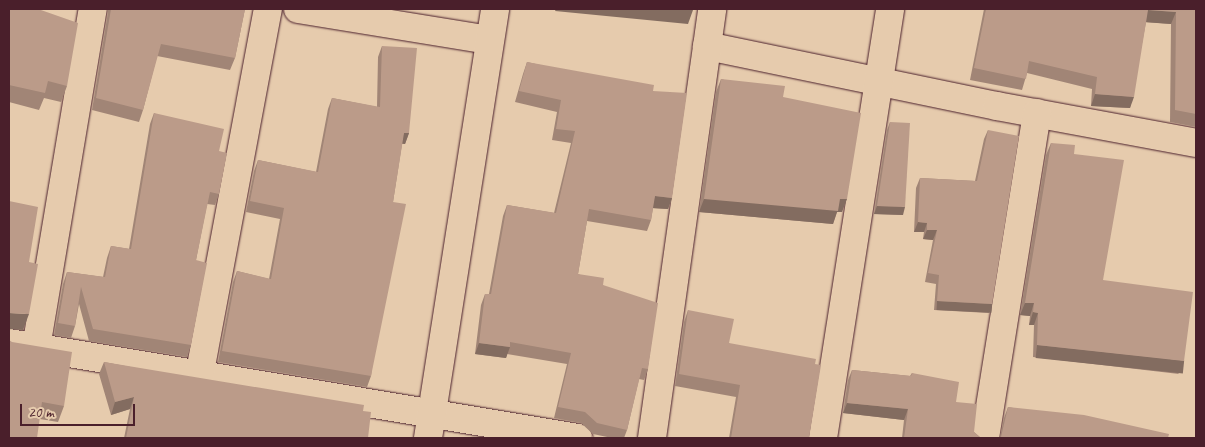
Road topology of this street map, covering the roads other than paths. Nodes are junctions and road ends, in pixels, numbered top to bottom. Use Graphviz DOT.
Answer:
graph roads {
  1 [pos="93,9"];
  2 [pos="268,9"];
  3 [pos="298,9"];
  4 [pos="495,9"];
  5 [pos="712,9"];
  6 [pos="890,9"];
  7 [pos="489,40"];
  8 [pos="707,46"];
  9 [pos="880,80"];
  10 [pos="1037,113"];
  11 [pos="1196,143"];
  12 [pos="9,343"];
  13 [pos="36,348"];
  14 [pos="199,377"];
  15 [pos="430,427"];
  16 [pos="578,438"];
  17 [pos="652,438"];
  18 [pos="823,438"];
  19 [pos="985,438"];
  1 -- 13 [label="street"];
  2 -- 14 [label="street"];
  3 -- 7 [label="street"];
  4 -- 7 [label="street"];
  5 -- 8 [label="street"];
  6 -- 9 [label="street"];
  7 -- 15 [label="street"];
  8 -- 9 [label="street"];
  8 -- 17 [label="street"];
  9 -- 10 [label="street"];
  9 -- 18 [label="street"];
  10 -- 11 [label="street"];
  10 -- 19 [label="street"];
  12 -- 13 [label="street"];
  13 -- 14 [label="street"];
  14 -- 15 [label="street"];
  15 -- 16 [label="street"];
}
